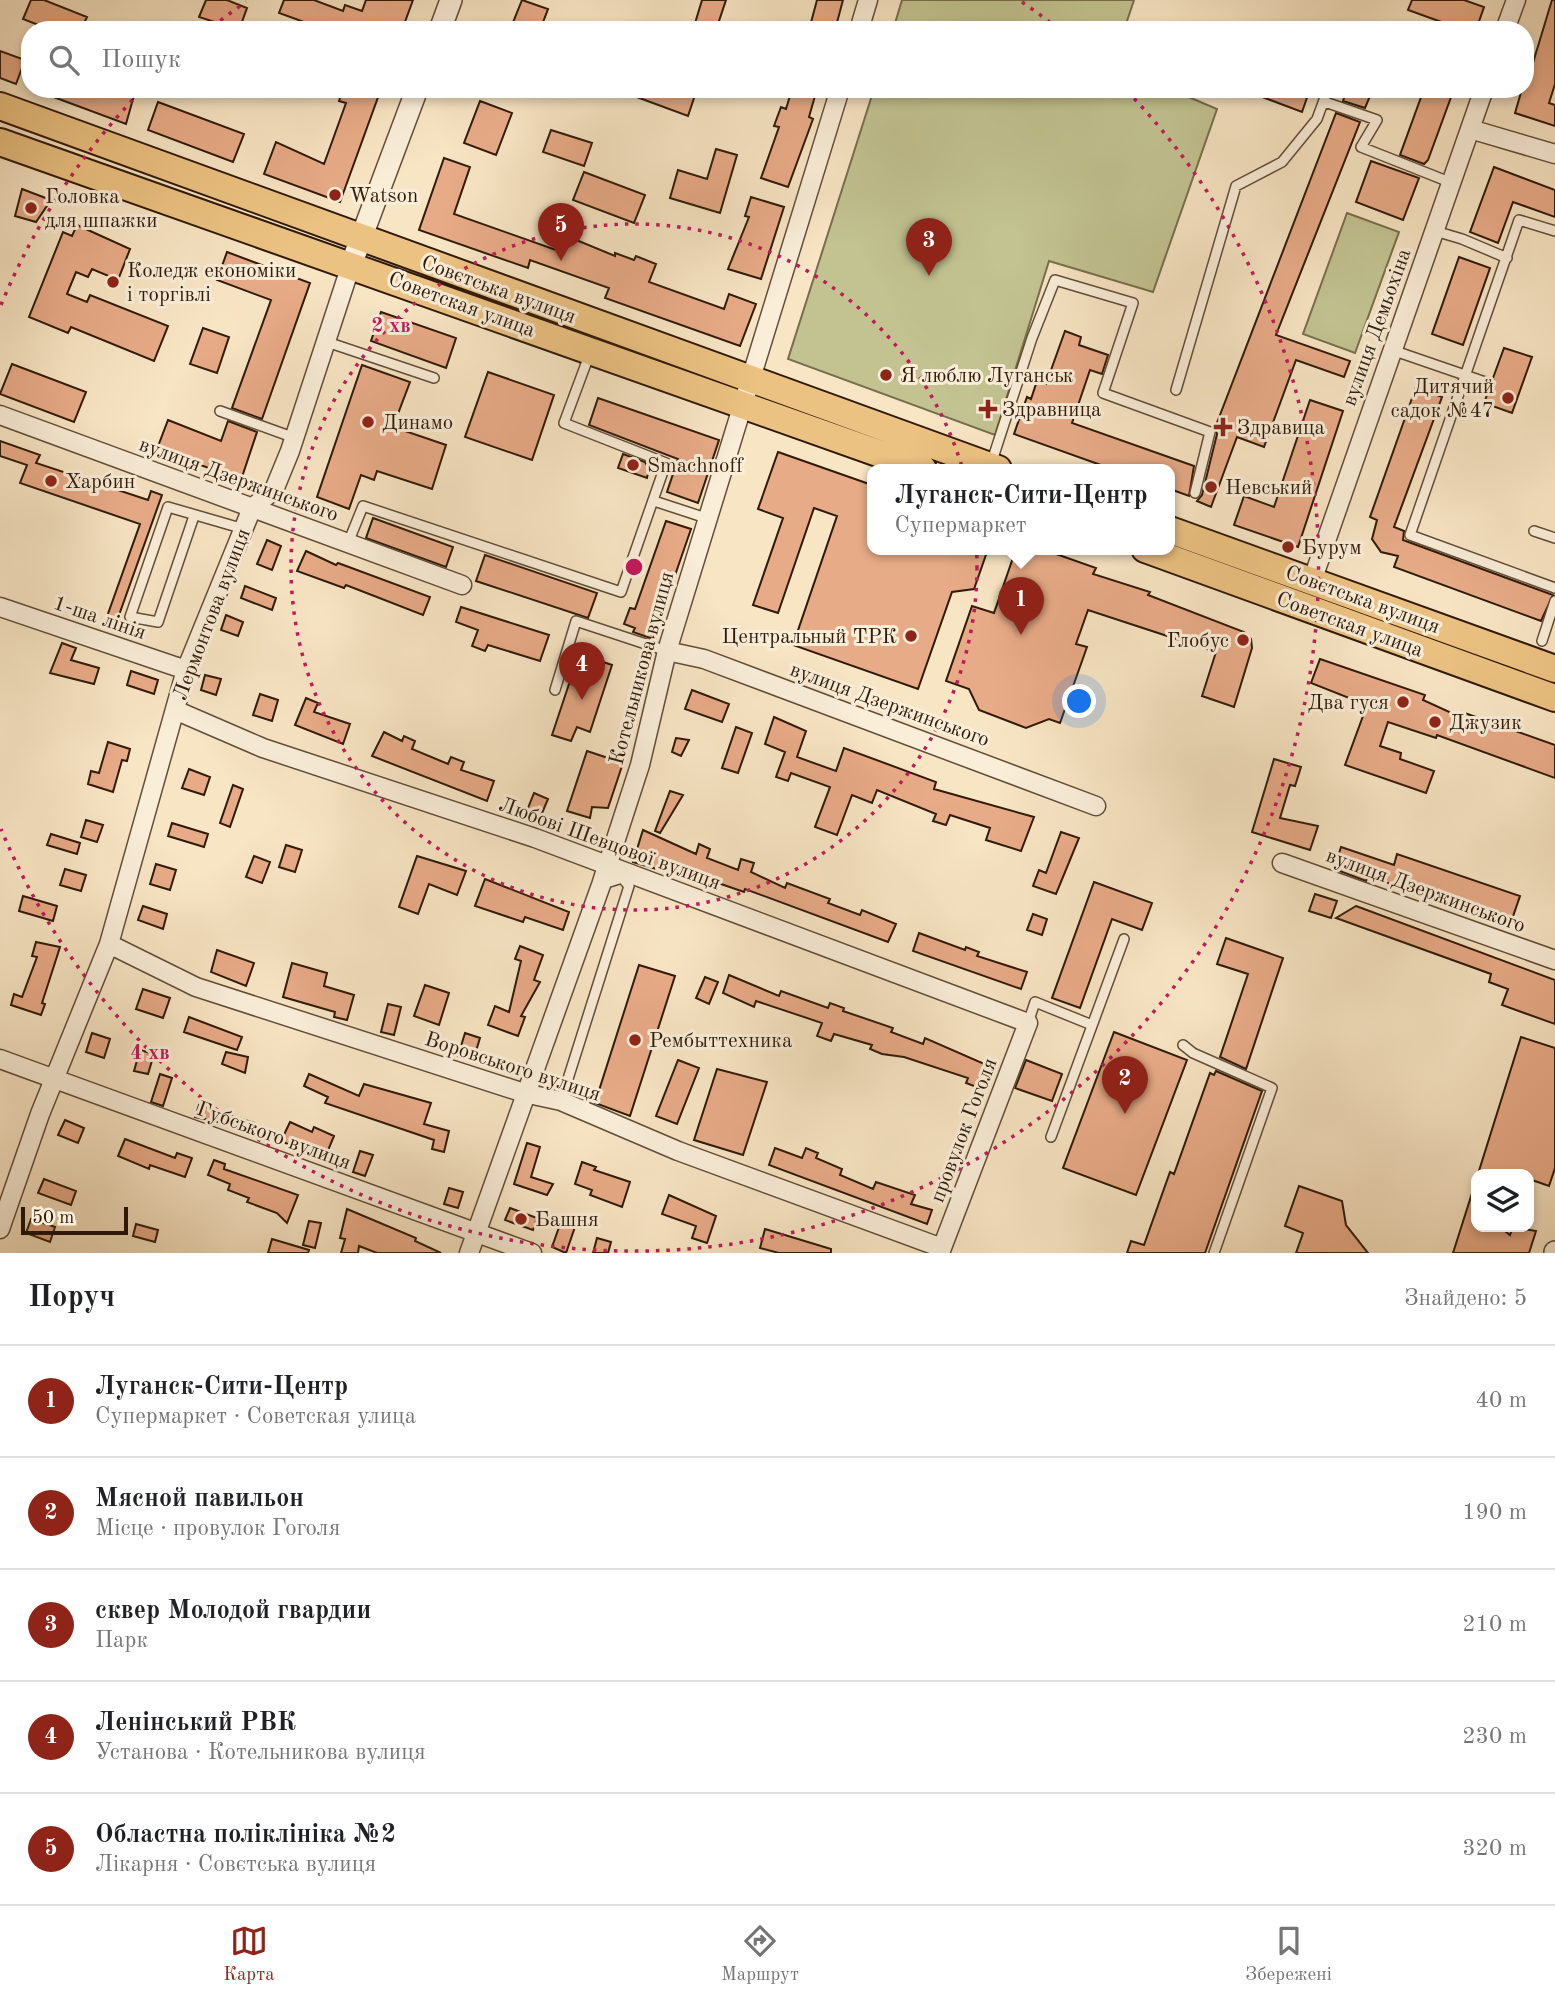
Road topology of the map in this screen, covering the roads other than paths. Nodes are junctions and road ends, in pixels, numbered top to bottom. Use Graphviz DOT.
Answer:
graph roads {
  1 [pos="451,0"];
  2 [pos="868,0"];
  3 [pos="1516,0"];
  4 [pos="443,21"];
  5 [pos="862,21"];
  6 [pos="1508,21"];
  7 [pos="414,98"];
  8 [pos="837,98"];
  9 [pos="1326,98"];
  10 [pos="1481,98"];
  11 [pos="1325,102"];
  12 [pos="0,106"];
  13 [pos="1470,129"];
  14 [pos="0,142"];
  15 [pos="1555,154"];
  16 [pos="1452,183"];
  17 [pos="1435,231"];
  18 [pos="1555,231"];
  19 [pos="360,238"];
  20 [pos="1507,258"];
  21 [pos="351,264"];
  22 [pos="327,342"];
  23 [pos="1392,349"];
  24 [pos="591,350"];
  25 [pos="1466,376"];
  26 [pos="434,378"];
  27 [pos="1488,383"];
  28 [pos="1175,390"];
  29 [pos="746,392"];
  30 [pos="220,411"];
  31 [pos="0,415"];
  32 [pos="295,438"];
  33 [pos="912,464"];
  34 [pos="984,464"];
  35 [pos="995,464"];
  36 [pos="1195,493"];
  37 [pos="654,501"];
  38 [pos="252,508"];
  39 [pos="194,516"];
  40 [pos="706,519"];
  41 [pos="244,529"];
  42 [pos="1534,531"];
  43 [pos="1175,532"];
  44 [pos="1555,538"];
  45 [pos="348,543"];
  46 [pos="1162,555"];
  47 [pos="1312,581"];
  48 [pos="462,585"];
  49 [pos="1555,588"];
  50 [pos="1555,601"];
  51 [pos="0,607"];
  52 [pos="1542,641"];
  53 [pos="667,651"];
  54 [pos="1555,669"];
  55 [pos="186,670"];
  56 [pos="555,691"];
  57 [pos="1555,698"];
  58 [pos="175,710"];
  59 [pos="1096,806"];
  60 [pos="1282,863"];
  61 [pos="606,864"];
  62 [pos="601,884"];
  63 [pos="1124,939"];
  64 [pos="109,944"];
  65 [pos="1555,960"];
  66 [pos="1028,1023"];
  67 [pos="1092,1024"];
  68 [pos="1183,1045"];
  69 [pos="0,1059"];
  70 [pos="55,1079"];
  71 [pos="524,1093"];
  72 [pos="561,1101"];
  73 [pos="1051,1138"];
  74 [pos="0,1229"];
  75 [pos="474,1233"];
  76 [pos="941,1250"];
  77 [pos="468,1253"];
  78 [pos="532,1253"];
  79 [pos="1214,1253"];
  1 -- 4 [label="street"];
  2 -- 5 [label="street"];
  3 -- 6 [label="street"];
  7 -- 19 [label="street, Лермонтова вулиця"];
  8 -- 29 [label="street, Котельникова вулиця"];
  9 -- 11 [label="lane"];
  10 -- 13 [label="street, вулиця Демьохіна"];
  11 -- 16 [label="lane"];
  11 -- 28 [label="lane"];
  12 -- 19 [label="main road, Совєтська вулиця"];
  13 -- 15 [label="street"];
  13 -- 16 [label="street, вулиця Демьохіна"];
  14 -- 21 [label="main road, Советская улица"];
  16 -- 17 [label="street, вулиця Демьохіна"];
  17 -- 20 [label="lane"];
  17 -- 23 [label="street, вулиця Демьохіна"];
  18 -- 20 [label="lane"];
  19 -- 21 [label="street, Лермонтова вулиця"];
  19 -- 29 [label="main road, Совєтська вулиця"];
  20 -- 25 [label="lane"];
  21 -- 22 [label="street, Лермонтова вулиця"];
  21 -- 24 [label="main road, Советская улица"];
  22 -- 26 [label="lane"];
  22 -- 32 [label="street, Лермонтова вулиця"];
  23 -- 25 [label="lane"];
  23 -- 47 [label="street, вулиця Демьохіна"];
  24 -- 29 [label="main road, Советская улица"];
  24 -- 37 [label="lane"];
  25 -- 27 [label="lane"];
  25 -- 49 [label="lane"];
  29 -- 33 [label="main road, Советская улица"];
  29 -- 34 [label="main road, Совєтська вулиця"];
  29 -- 40 [label="street, Котельникова вулиця"];
  30 -- 32 [label="lane"];
  31 -- 38 [label="street, вулиця Дзержинського"];
  32 -- 38 [label="street, Лермонтова вулиця"];
  35 -- 36 [label="lane"];
  37 -- 40 [label="lane"];
  37 -- 45 [label="lane"];
  38 -- 41 [label="street, Лермонтова вулиця"];
  38 -- 45 [label="street, вулиця Дзержинського"];
  39 -- 39 [label="lane"];
  39 -- 41 [label="lane"];
  40 -- 53 [label="street, Котельникова вулиця"];
  41 -- 55 [label="street, Лермонтова вулиця"];
  42 -- 44 [label="lane"];
  43 -- 47 [label="main road, Совєтська вулиця"];
  45 -- 48 [label="street, вулиця Дзержинського"];
  46 -- 57 [label="main road, Советская улица"];
  47 -- 54 [label="main road, Совєтська вулиця"];
  50 -- 52 [label="lane"];
  51 -- 55 [label="street, 1-ша лінія"];
  53 -- 56 [label="lane"];
  53 -- 59 [label="street, вулиця Дзержинського"];
  53 -- 61 [label="street, Котельникова вулиця"];
  55 -- 58 [label="street, Лермонтова вулиця"];
  58 -- 61 [label="street, Любові Шевцової вулиця"];
  58 -- 64 [label="street, Лермонтова вулиця"];
  60 -- 65 [label="street, вулиця Дзержинського"];
  61 -- 62 [label="street, Котельникова вулиця"];
  61 -- 66 [label="street, Любові Шевцової вулиця"];
  62 -- 71 [label="street, Котельникова вулиця"];
  62 -- 72 [label="lane"];
  63 -- 67 [label="lane"];
  64 -- 70 [label="street, Лермонтова вулиця"];
  64 -- 71 [label="street, Воровського вулиця"];
  66 -- 67 [label="lane"];
  66 -- 76 [label="street, провулок Гоголя"];
  67 -- 73 [label="lane"];
  68 -- 79 [label="lane"];
  69 -- 70 [label="street, Губського вулиця"];
  70 -- 74 [label="street, Лермонтова вулиця"];
  70 -- 75 [label="street, Губського вулиця"];
  71 -- 72 [label="street, Воровського вулиця"];
  71 -- 75 [label="street, Котельникова вулиця"];
  72 -- 76 [label="street, Воровського вулиця"];
  75 -- 77 [label="street, Котельникова вулиця"];
  75 -- 78 [label="street, Губського вулиця"];
}
